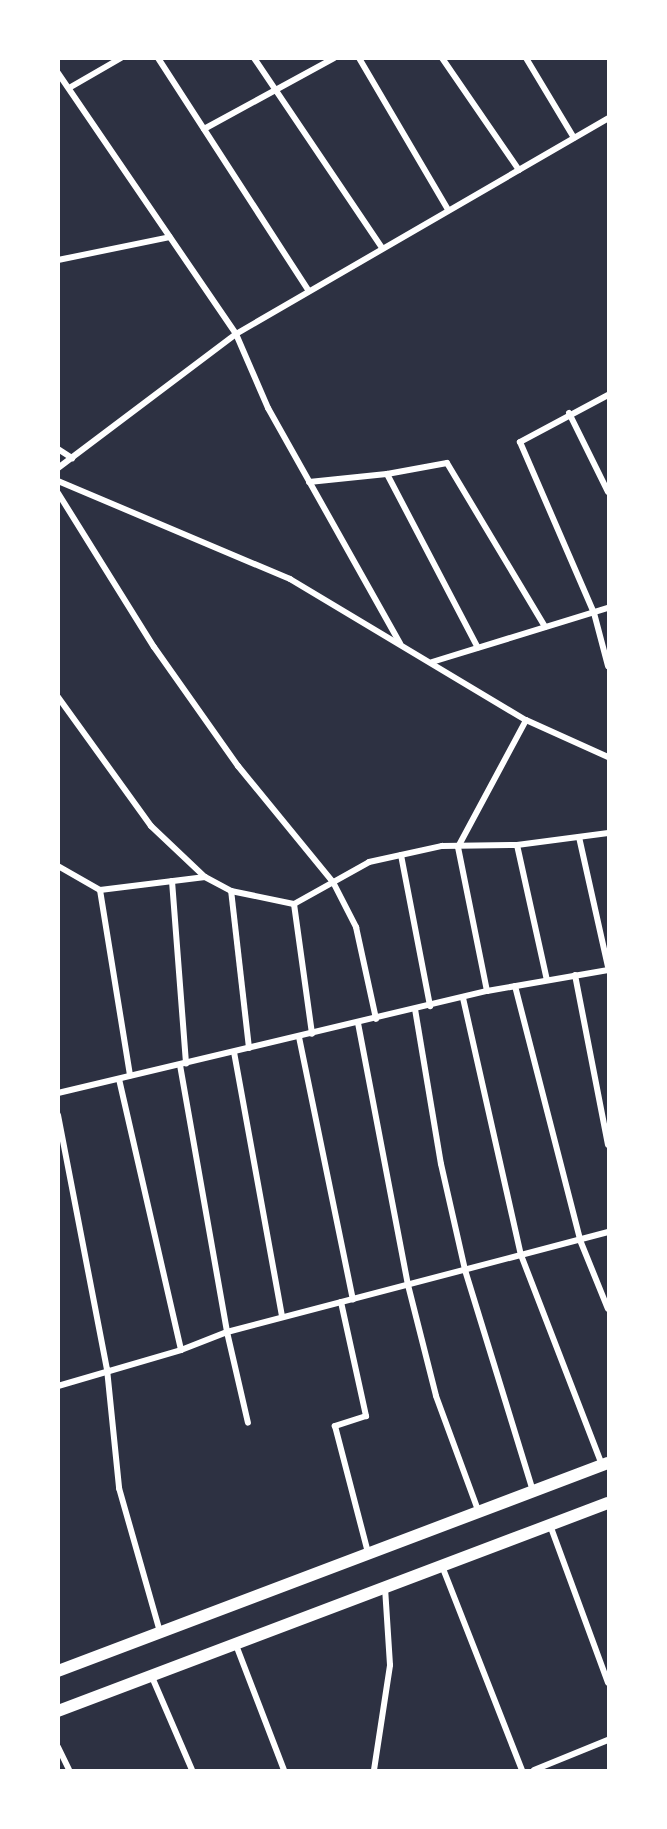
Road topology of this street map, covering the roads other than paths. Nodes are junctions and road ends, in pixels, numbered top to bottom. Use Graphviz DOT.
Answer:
graph roads {
  1 [pos="121,58"];
  2 [pos="158,58"];
  3 [pos="254,58"];
  4 [pos="334,58"];
  5 [pos="359,58"];
  6 [pos="442,58"];
  7 [pos="526,58"];
  8 [pos="58,73"];
  9 [pos="69,88"];
  10 [pos="274,89"];
  11 [pos="609,118"];
  12 [pos="204,129"];
  13 [pos="574,138"];
  14 [pos="519,170"];
  15 [pos="448,210"];
  16 [pos="170,237"];
  17 [pos="382,248"];
  18 [pos="58,260"];
  19 [pos="308,290"];
  20 [pos="236,334"];
  21 [pos="609,395"];
  22 [pos="569,413"];
  23 [pos="58,449"];
  24 [pos="72,458"];
  25 [pos="58,468"];
  26 [pos="387,474"];
  27 [pos="58,481"];
  28 [pos="309,482"];
  29 [pos="609,492"];
  30 [pos="58,493"];
  31 [pos="609,608"];
  32 [pos="594,613"];
  33 [pos="546,627"];
  34 [pos="400,644"];
  35 [pos="478,648"];
  36 [pos="432,662"];
  37 [pos="609,666"];
  38 [pos="58,697"];
  39 [pos="526,720"];
  40 [pos="609,757"];
  41 [pos="609,833"];
  42 [pos="579,837"];
  43 [pos="517,844"];
  44 [pos="458,847"];
  45 [pos="401,855"];
  46 [pos="58,866"];
  47 [pos="205,877"];
  48 [pos="172,881"];
  49 [pos="333,882"];
  50 [pos="100,890"];
  51 [pos="231,891"];
  52 [pos="294,904"];
  53 [pos="609,969"];
  54 [pos="575,975"];
  55 [pos="547,980"];
  56 [pos="515,986"];
  57 [pos="487,991"];
  58 [pos="463,998"];
  59 [pos="430,1006"];
  60 [pos="415,1009"];
  61 [pos="376,1019"];
  62 [pos="358,1023"];
  63 [pos="312,1034"];
  64 [pos="299,1037"];
  65 [pos="249,1048"];
  66 [pos="234,1052"];
  67 [pos="183,1064"];
  68 [pos="130,1076"];
  69 [pos="119,1079"];
  70 [pos="58,1093"];
  71 [pos="58,1115"];
  72 [pos="609,1144"];
  73 [pos="609,1232"];
  74 [pos="580,1240"];
  75 [pos="521,1255"];
  76 [pos="465,1270"];
  77 [pos="408,1285"];
  78 [pos="353,1299"];
  79 [pos="341,1302"];
  80 [pos="609,1309"];
  81 [pos="282,1317"];
  82 [pos="227,1332"];
  83 [pos="181,1350"];
  84 [pos="107,1369"];
  85 [pos="58,1386"];
  86 [pos="248,1423"];
  87 [pos="605,1464"];
  88 [pos="533,1491"];
  89 [pos="609,1503"];
  90 [pos="478,1510"];
  91 [pos="550,1525"];
  92 [pos="368,1552"];
  93 [pos="441,1566"];
  94 [pos="385,1588"];
  95 [pos="160,1632"];
  96 [pos="236,1645"];
  97 [pos="58,1671"];
  98 [pos="152,1677"];
  99 [pos="609,1683"];
  100 [pos="58,1711"];
  101 [pos="609,1740"];
  102 [pos="58,1747"];
  103 [pos="69,1770"];
  104 [pos="192,1770"];
  105 [pos="284,1770"];
  106 [pos="374,1770"];
  107 [pos="522,1770"];
  108 [pos="534,1770"];
  1 -- 9 [label="street"];
  2 -- 12 [label="street"];
  3 -- 10 [label="street"];
  4 -- 10 [label="street"];
  5 -- 15 [label="street"];
  6 -- 14 [label="street"];
  7 -- 13 [label="street"];
  8 -- 9 [label="street"];
  9 -- 16 [label="street"];
  10 -- 12 [label="street"];
  10 -- 17 [label="street"];
  11 -- 13 [label="street"];
  12 -- 19 [label="street"];
  13 -- 14 [label="street"];
  14 -- 15 [label="street"];
  15 -- 17 [label="street"];
  16 -- 18 [label="street"];
  16 -- 20 [label="street"];
  17 -- 19 [label="street"];
  19 -- 20 [label="street"];
  20 -- 24 [label="street"];
  20 -- 28 [label="street"];
  21 -- 22 [label="street"];
  22 -- 29 [label="street"];
  22 -- 32 [label="street"];
  23 -- 24 [label="street"];
  24 -- 25 [label="street"];
  26 -- 28 [label="street"];
  26 -- 33 [label="street"];
  26 -- 35 [label="street"];
  27 -- 34 [label="street"];
  28 -- 34 [label="street"];
  30 -- 49 [label="street"];
  31 -- 32 [label="street"];
  32 -- 33 [label="street"];
  32 -- 37 [label="street"];
  33 -- 35 [label="street"];
  34 -- 36 [label="street"];
  35 -- 36 [label="street"];
  36 -- 39 [label="street"];
  38 -- 47 [label="street"];
  39 -- 40 [label="street"];
  39 -- 44 [label="street"];
  41 -- 42 [label="street"];
  42 -- 43 [label="street"];
  42 -- 53 [label="street"];
  43 -- 44 [label="street"];
  43 -- 55 [label="street"];
  44 -- 45 [label="street"];
  44 -- 57 [label="street"];
  45 -- 49 [label="street"];
  45 -- 59 [label="street"];
  46 -- 50 [label="street"];
  47 -- 48 [label="street"];
  47 -- 51 [label="street"];
  48 -- 50 [label="street"];
  48 -- 67 [label="street"];
  49 -- 52 [label="street"];
  49 -- 61 [label="street"];
  50 -- 68 [label="street"];
  51 -- 52 [label="street"];
  51 -- 65 [label="street"];
  52 -- 63 [label="street"];
  53 -- 54 [label="street"];
  54 -- 55 [label="street"];
  54 -- 72 [label="street"];
  55 -- 56 [label="street"];
  56 -- 57 [label="street"];
  56 -- 74 [label="street"];
  57 -- 58 [label="street"];
  58 -- 59 [label="street"];
  58 -- 75 [label="street"];
  59 -- 60 [label="street"];
  60 -- 61 [label="street"];
  60 -- 76 [label="street"];
  61 -- 62 [label="street"];
  62 -- 63 [label="street"];
  62 -- 77 [label="street"];
  63 -- 64 [label="street"];
  64 -- 65 [label="street"];
  64 -- 78 [label="street"];
  65 -- 66 [label="street"];
  66 -- 67 [label="street"];
  66 -- 81 [label="street"];
  67 -- 68 [label="street"];
  67 -- 82 [label="street"];
  68 -- 69 [label="street"];
  69 -- 70 [label="street"];
  69 -- 83 [label="street"];
  71 -- 84 [label="street"];
  73 -- 74 [label="street"];
  74 -- 75 [label="street"];
  74 -- 80 [label="street"];
  75 -- 76 [label="street"];
  75 -- 87 [label="street"];
  76 -- 77 [label="street"];
  76 -- 88 [label="street"];
  77 -- 78 [label="street"];
  77 -- 90 [label="street"];
  78 -- 79 [label="street"];
  79 -- 81 [label="street"];
  79 -- 92 [label="street"];
  81 -- 82 [label="street"];
  82 -- 83 [label="street"];
  82 -- 86 [label="street"];
  83 -- 84 [label="street"];
  84 -- 85 [label="street"];
  84 -- 95 [label="street"];
  87 -- 88 [label="main road"];
  88 -- 90 [label="main road"];
  89 -- 91 [label="main road"];
  90 -- 92 [label="main road"];
  91 -- 93 [label="main road"];
  91 -- 99 [label="street"];
  92 -- 95 [label="main road"];
  93 -- 94 [label="main road"];
  93 -- 107 [label="street"];
  94 -- 96 [label="main road"];
  94 -- 106 [label="street"];
  95 -- 97 [label="main road"];
  96 -- 98 [label="main road"];
  96 -- 105 [label="street"];
  98 -- 100 [label="main road"];
  98 -- 104 [label="street"];
  101 -- 108 [label="street"];
  102 -- 103 [label="street"];
}
